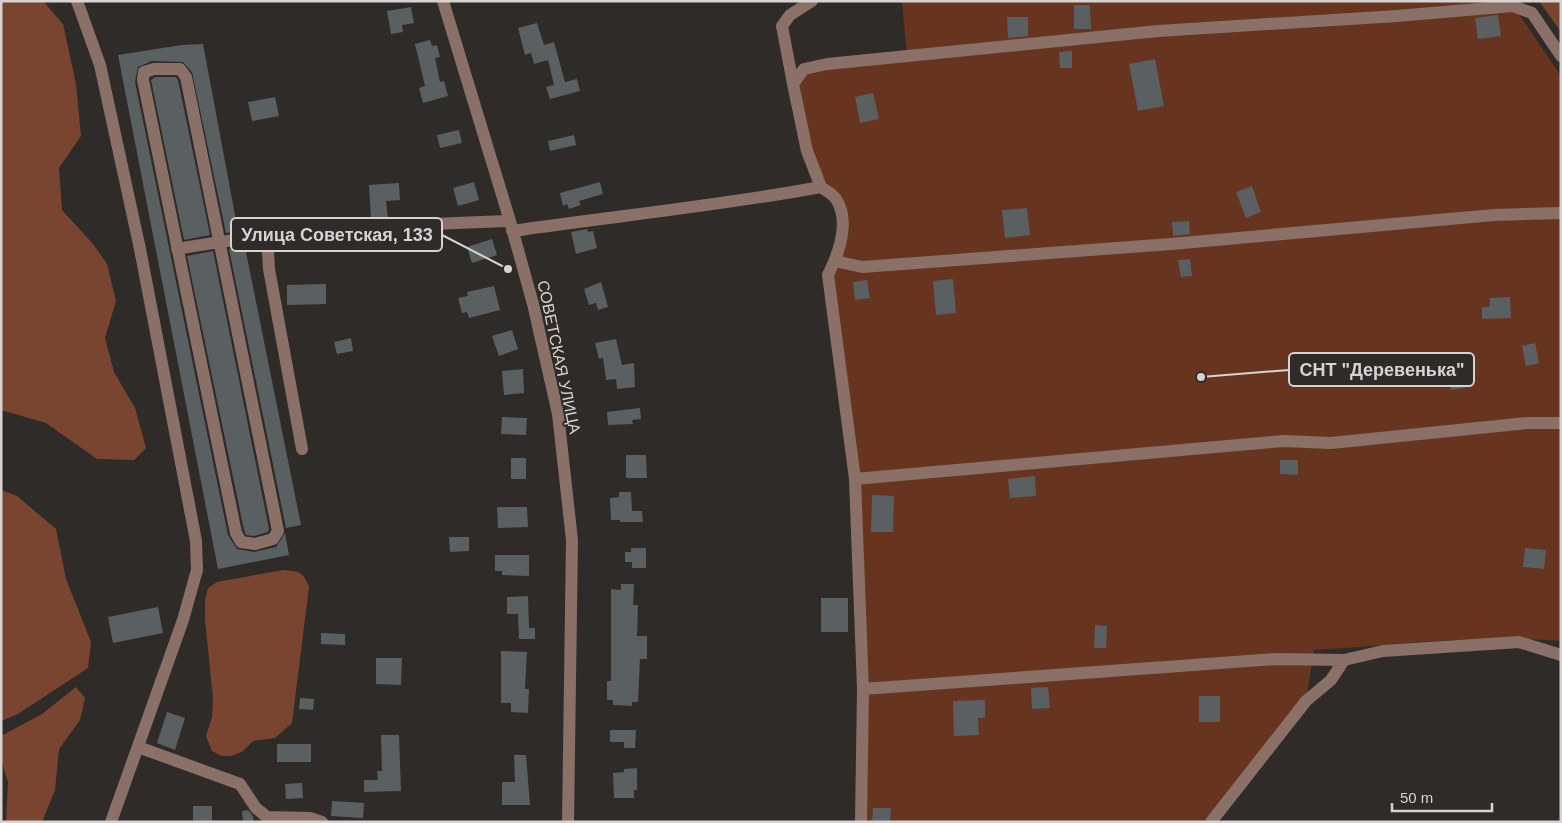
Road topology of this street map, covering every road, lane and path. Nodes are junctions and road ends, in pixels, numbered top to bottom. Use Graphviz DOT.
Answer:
graph roads {
  1 [pos="77,1"];
  2 [pos="443,1"];
  3 [pos="812,1"];
  4 [pos="1561,56"];
  5 [pos="793,84"];
  6 [pos="820,187"];
  7 [pos="1561,213"];
  8 [pos="511,226"];
  9 [pos="267,236"];
  10 [pos="220,241"];
  11 [pos="177,249"];
  12 [pos="835,261"];
  13 [pos="1561,423"];
  14 [pos="302,449"];
  15 [pos="854,479"];
  16 [pos="1561,655"];
  17 [pos="1344,660"];
  18 [pos="864,689"];
  19 [pos="138,747"];
  20 [pos="111,822"];
  21 [pos="322,822"];
  22 [pos="568,822"];
  23 [pos="861,822"];
  24 [pos="1211,822"];
  1 -- 19 [label="street"];
  2 -- 8 [label="street, СОВЕТСКАЯ УЛИЦА"];
  3 -- 5 [label="street"];
  4 -- 5 [label="street"];
  5 -- 6 [label="street"];
  6 -- 8 [label="street"];
  6 -- 12 [label="street"];
  7 -- 12 [label="street"];
  8 -- 9 [label="street"];
  8 -- 22 [label="street, СОВЕТСКАЯ УЛИЦА"];
  9 -- 10 [label="street"];
  9 -- 14 [label="street"];
  10 -- 11 [label="street"];
  10 -- 11 [label="street"];
  10 -- 11 [label="street"];
  12 -- 15 [label="street"];
  13 -- 15 [label="street"];
  15 -- 18 [label="street"];
  16 -- 17 [label="street"];
  17 -- 18 [label="street"];
  17 -- 24 [label="street"];
  18 -- 23 [label="street"];
  19 -- 20 [label="street"];
  19 -- 21 [label="street"];
}
